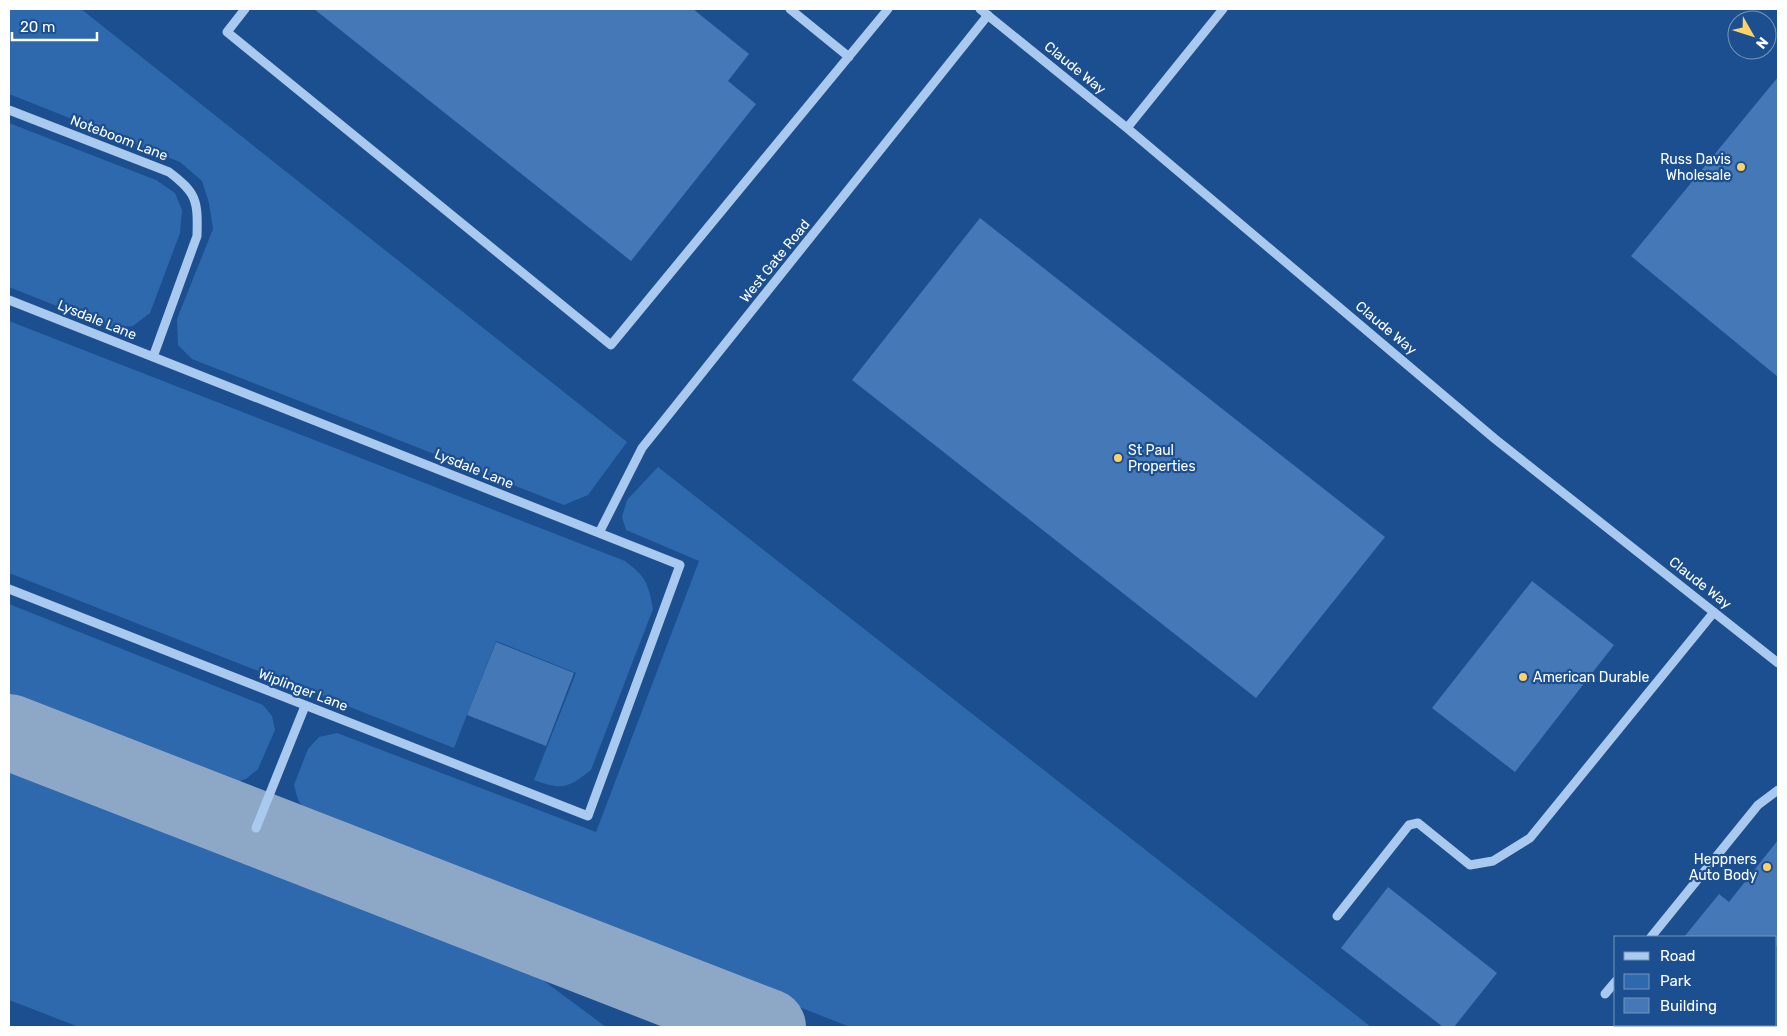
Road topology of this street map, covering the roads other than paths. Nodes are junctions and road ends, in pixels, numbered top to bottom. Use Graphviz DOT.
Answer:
graph roads {
  1 [pos="245,9"];
  2 [pos="790,9"];
  3 [pos="888,9"];
  4 [pos="980,9"];
  5 [pos="1223,9"];
  6 [pos="988,15"];
  7 [pos="849,56"];
  8 [pos="9,110"];
  9 [pos="1127,128"];
  10 [pos="9,300"];
  11 [pos="153,357"];
  12 [pos="599,533"];
  13 [pos="9,589"];
  14 [pos="1714,612"];
  15 [pos="1778,663"];
  16 [pos="305,706"];
  17 [pos="1778,790"];
  18 [pos="588,816"];
  19 [pos="256,828"];
  20 [pos="1337,916"];
  21 [pos="1652,936"];
  22 [pos="1614,983"];
  23 [pos="1605,994"];
  1 -- 7 [label="street"];
  2 -- 7 [label="street"];
  3 -- 7 [label="street"];
  4 -- 6 [label="street, Claude Way"];
  5 -- 9 [label="street"];
  6 -- 9 [label="street, Claude Way"];
  6 -- 12 [label="street, West Gate Road"];
  8 -- 11 [label="street, Noteboom Lane"];
  9 -- 14 [label="street, Claude Way"];
  10 -- 11 [label="street, Lysdale Lane"];
  11 -- 12 [label="street, Lysdale Lane"];
  12 -- 18 [label="street, Lysdale Lane"];
  13 -- 16 [label="street, Wiplinger Lane"];
  14 -- 15 [label="street, Claude Way"];
  14 -- 20 [label="street"];
  16 -- 18 [label="street, Wiplinger Lane"];
  16 -- 19 [label="street"];
  17 -- 21 [label="street"];
  22 -- 23 [label="street"];
}
